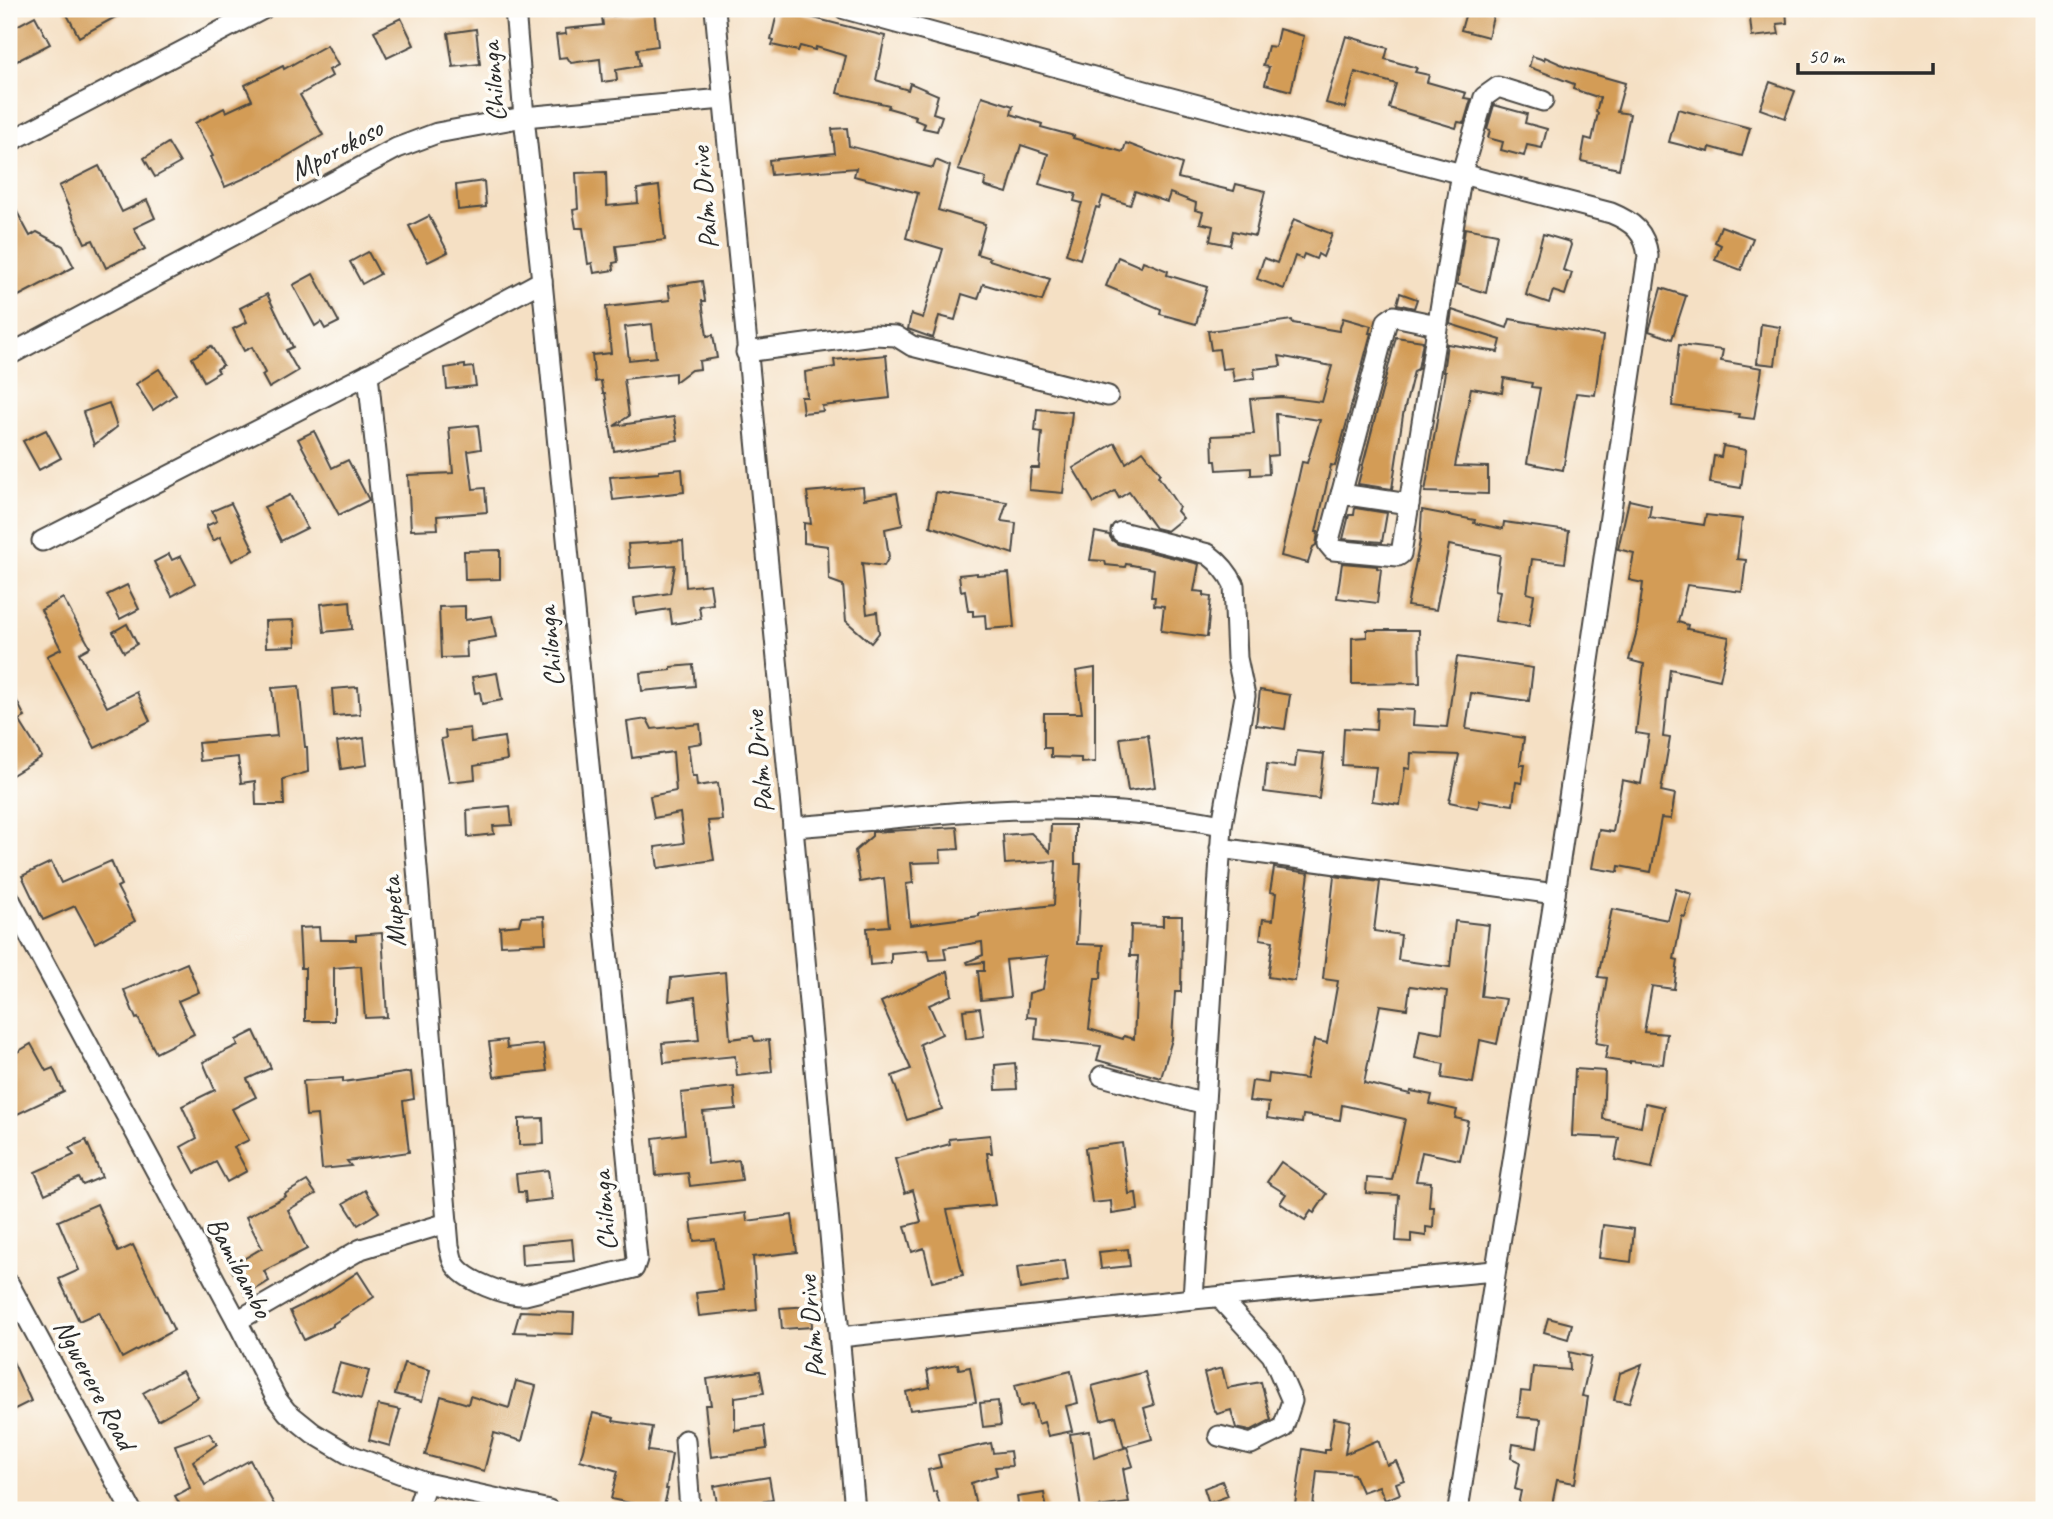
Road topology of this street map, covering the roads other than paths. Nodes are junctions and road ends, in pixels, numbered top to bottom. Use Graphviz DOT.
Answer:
graph roads {
  1 [pos="263,9"];
  2 [pos="515,9"];
  3 [pos="715,9"];
  4 [pos="845,9"];
  5 [pos="723,99"];
  6 [pos="1543,101"];
  7 [pos="524,117"];
  8 [pos="9,142"];
  9 [pos="1462,172"];
  10 [pos="542,281"];
  11 [pos="1437,325"];
  12 [pos="746,352"];
  13 [pos="9,355"];
  14 [pos="368,374"];
  15 [pos="1108,396"];
  16 [pos="1340,494"];
  17 [pos="1409,504"];
  18 [pos="1121,532"];
  19 [pos="42,541"];
  20 [pos="1222,825"];
  21 [pos="793,827"];
  22 [pos="1220,848"];
  23 [pos="1555,894"];
  24 [pos="9,898"];
  25 [pos="1102,1076"];
  26 [pos="1205,1104"];
  27 [pos="447,1223"];
  28 [pos="624,1271"];
  29 [pos="1494,1271"];
  30 [pos="9,1284"];
  31 [pos="1224,1296"];
  32 [pos="1193,1299"];
  33 [pos="237,1321"];
  34 [pos="840,1337"];
  35 [pos="1219,1436"];
  36 [pos="685,1440"];
  37 [pos="426,1483"];
  38 [pos="131,1510"];
  39 [pos="417,1510"];
  40 [pos="545,1510"];
  41 [pos="690,1510"];
  42 [pos="855,1510"];
  43 [pos="1458,1510"];
  1 -- 8 [label="street"];
  2 -- 7 [label="street, Chilonga"];
  3 -- 5 [label="street, Palm Drive"];
  4 -- 9 [label="street"];
  5 -- 7 [label="street, Mporokoso"];
  5 -- 12 [label="street, Palm Drive"];
  6 -- 9 [label="street"];
  7 -- 10 [label="street, Chilonga"];
  7 -- 13 [label="street, Mporokoso"];
  9 -- 11 [label="street"];
  9 -- 23 [label="street"];
  10 -- 14 [label="street"];
  10 -- 28 [label="street, Chilonga"];
  11 -- 16 [label="street"];
  11 -- 17 [label="street"];
  12 -- 15 [label="street"];
  12 -- 21 [label="street, Palm Drive"];
  14 -- 19 [label="street"];
  14 -- 27 [label="street, Mupeta"];
  16 -- 17 [label="street"];
  16 -- 17 [label="street"];
  18 -- 20 [label="street"];
  20 -- 21 [label="street"];
  20 -- 22 [label="street"];
  21 -- 34 [label="street, Palm Drive"];
  22 -- 23 [label="street"];
  22 -- 26 [label="street"];
  23 -- 29 [label="street"];
  24 -- 33 [label="street, Bamibambo"];
  25 -- 26 [label="street"];
  26 -- 32 [label="street"];
  27 -- 28 [label="street, Mupeta"];
  27 -- 33 [label="street"];
  29 -- 31 [label="street"];
  29 -- 43 [label="street"];
  30 -- 38 [label="street, Ngwerere Road"];
  31 -- 32 [label="street"];
  31 -- 35 [label="street"];
  32 -- 34 [label="street"];
  33 -- 37 [label="street, Bamibambo"];
  34 -- 42 [label="street, Palm Drive"];
  36 -- 41 [label="street"];
  37 -- 39 [label="street"];
  37 -- 40 [label="street, Bamibambo"];
}
